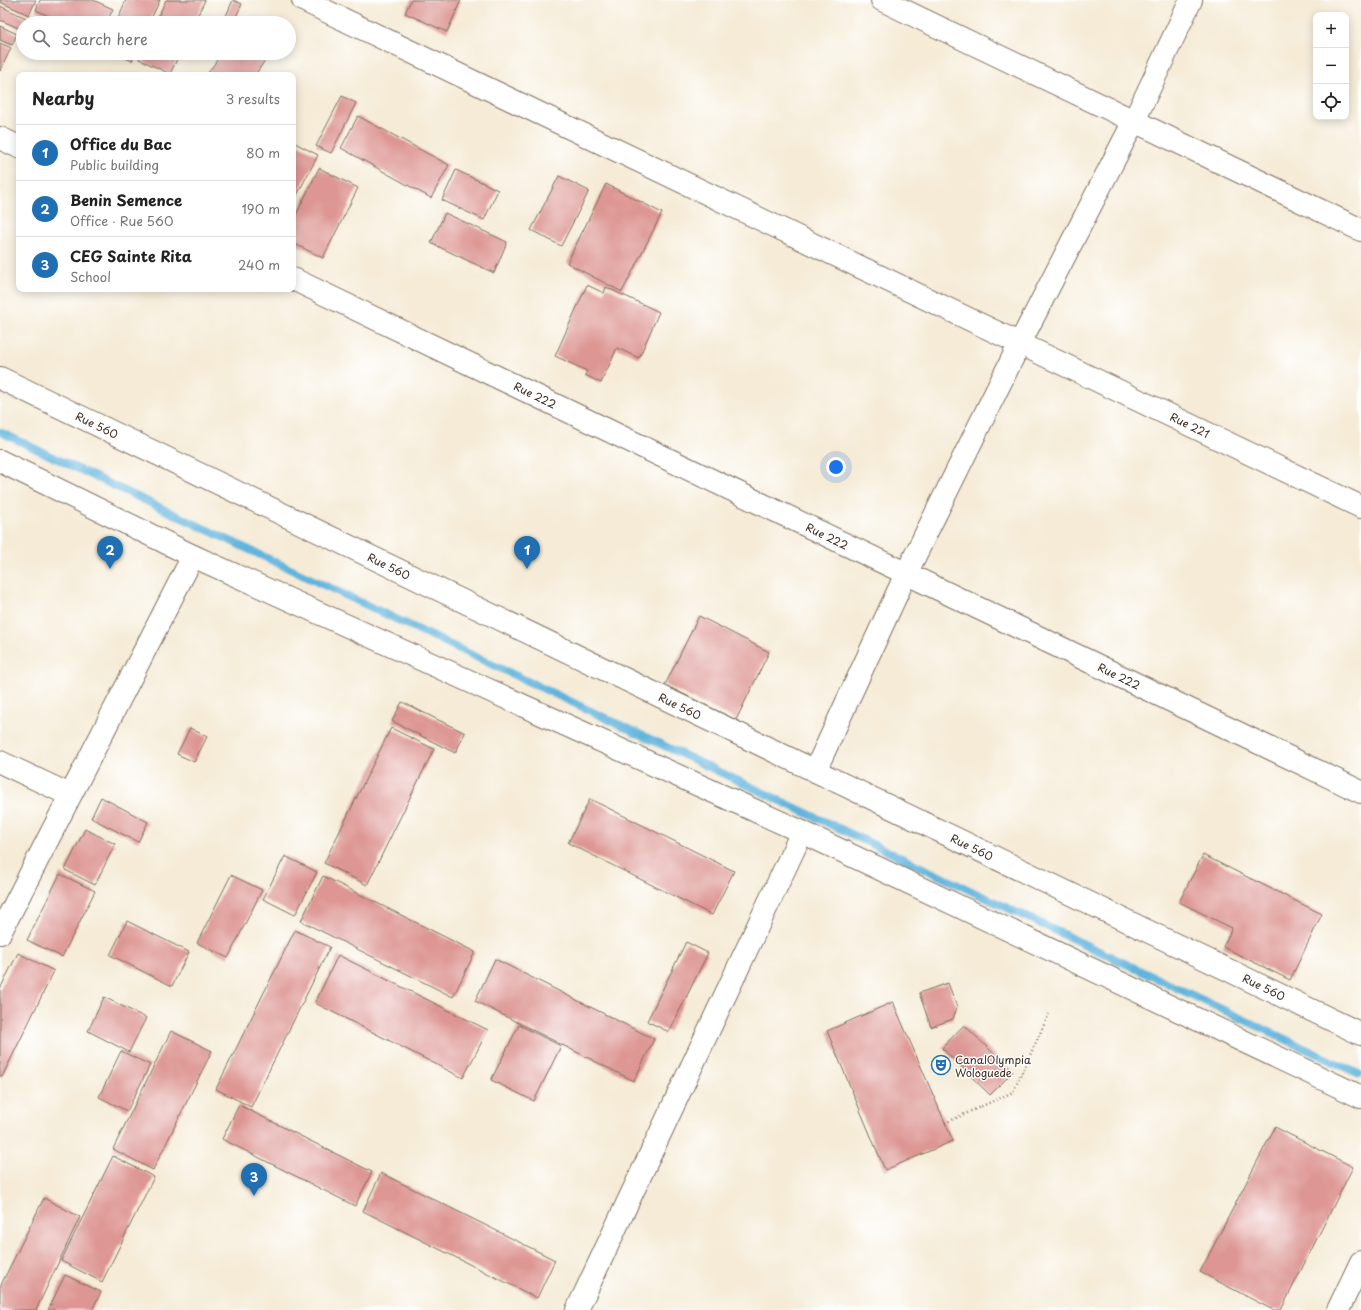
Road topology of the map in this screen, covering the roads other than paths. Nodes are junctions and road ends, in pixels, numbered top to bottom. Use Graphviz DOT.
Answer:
graph roads {
  1 [pos="303,0"];
  2 [pos="882,0"];
  3 [pos="1191,0"];
  4 [pos="1134,121"];
  5 [pos="0,138"];
  6 [pos="16,146"];
  7 [pos="1361,230"];
  8 [pos="296,280"];
  9 [pos="1020,343"];
  10 [pos="0,378"];
  11 [pos="0,461"];
  12 [pos="1361,507"];
  13 [pos="193,556"];
  14 [pos="906,574"];
  15 [pos="0,762"];
  16 [pos="816,771"];
  17 [pos="1361,792"];
  18 [pos="70,795"];
  19 [pos="802,832"];
  20 [pos="0,933"];
  21 [pos="1361,1034"];
  22 [pos="1361,1097"];
  23 [pos="1361,1262"];
  24 [pos="577,1310"];
  25 [pos="1338,1310"];
  1 -- 9 [label="street, Rue 221"];
  2 -- 4 [label="street"];
  3 -- 4 [label="street"];
  4 -- 7 [label="street"];
  4 -- 9 [label="street"];
  5 -- 6 [label="street"];
  8 -- 14 [label="street, Rue 222"];
  9 -- 12 [label="street, Rue 221"];
  9 -- 14 [label="street"];
  10 -- 16 [label="street, Rue 560"];
  11 -- 13 [label="street"];
  13 -- 18 [label="street"];
  13 -- 19 [label="street"];
  14 -- 16 [label="street"];
  14 -- 17 [label="street, Rue 222"];
  15 -- 18 [label="street"];
  16 -- 21 [label="street, Rue 560"];
  18 -- 20 [label="street"];
  19 -- 22 [label="street"];
  19 -- 24 [label="street"];
  23 -- 25 [label="street"];
}
